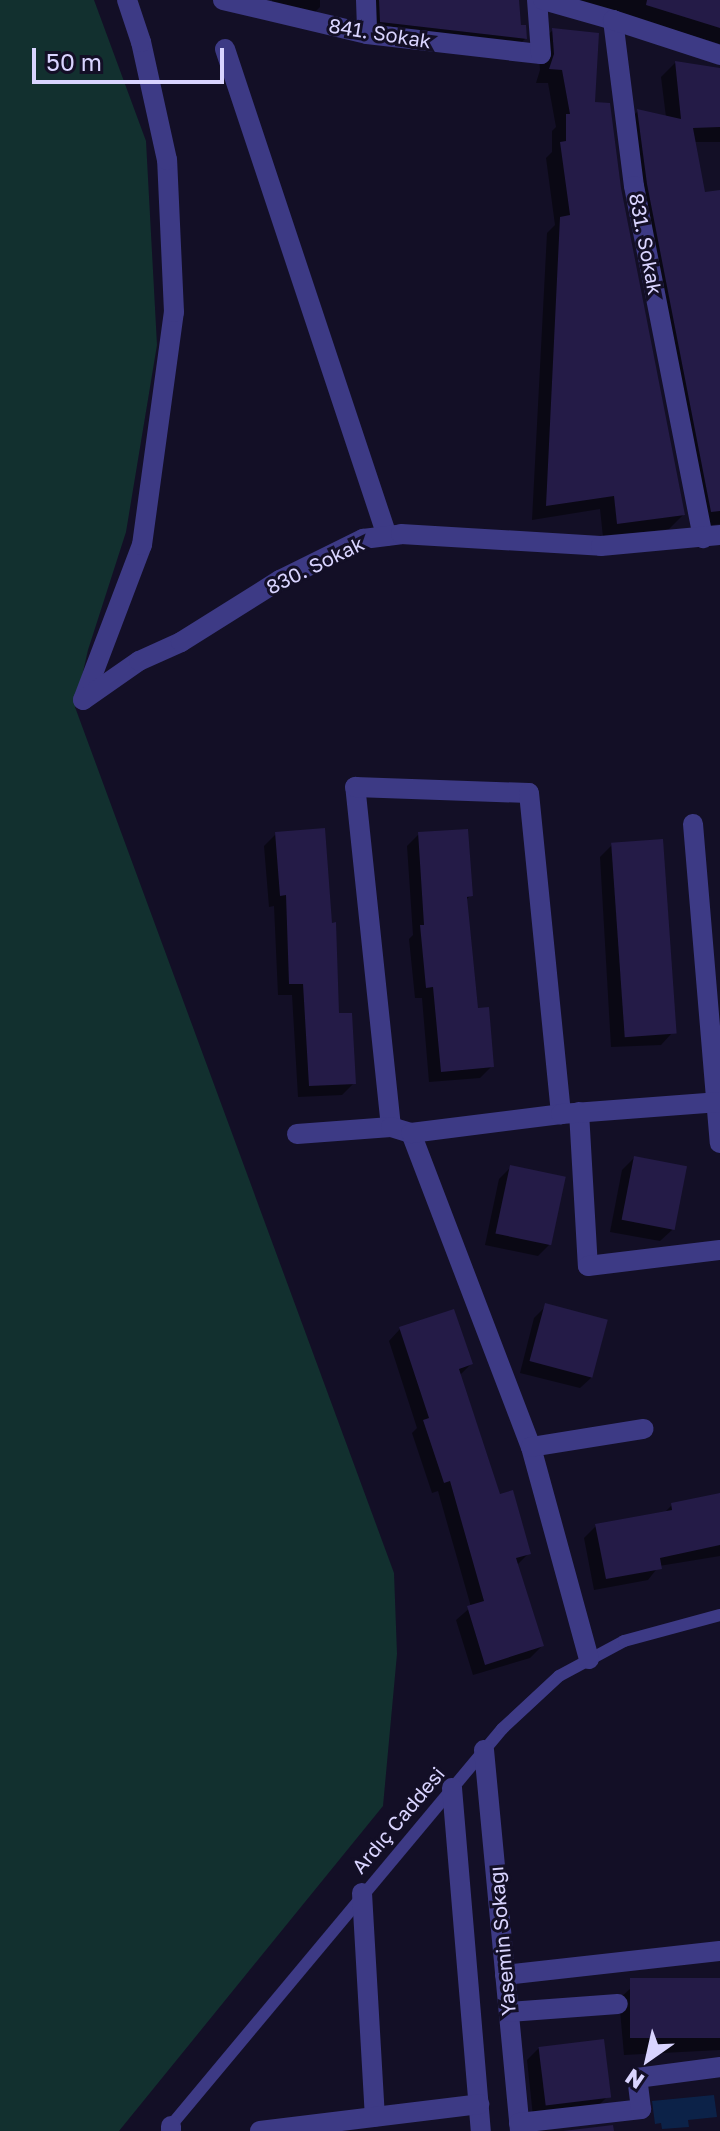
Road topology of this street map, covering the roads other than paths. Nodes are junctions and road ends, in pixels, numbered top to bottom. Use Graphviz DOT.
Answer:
graph roads {
  1 [pos="127,0"];
  2 [pos="223,0"];
  3 [pos="366,0"];
  4 [pos="540,0"];
  5 [pos="613,20"];
  6 [pos="367,34"];
  7 [pos="225,49"];
  8 [pos="720,55"];
  9 [pos="387,536"];
  10 [pos="712,536"];
  11 [pos="693,824"];
  12 [pos="719,1102"];
  13 [pos="570,1113"];
  14 [pos="401,1130"];
  15 [pos="297,1134"];
  16 [pos="720,1143"];
  17 [pos="720,1250"];
  18 [pos="644,1429"];
  19 [pos="531,1447"];
  20 [pos="720,1615"];
  21 [pos="589,1659"];
  22 [pos="484,1750"];
  23 [pos="452,1788"];
  24 [pos="362,1893"];
  25 [pos="720,1951"];
  26 [pos="505,1975"];
  27 [pos="618,2004"];
  28 [pos="509,2012"];
  29 [pos="720,2067"];
  30 [pos="479,2104"];
  31 [pos="375,2117"];
  32 [pos="519,2127"];
  33 [pos="169,2129"];
  34 [pos="298,2129"];
  35 [pos="260,2131"];
  36 [pos="481,2131"];
  1 -- 9 [label="street, 830. Sokak"];
  2 -- 6 [label="street, 841. Sokak"];
  3 -- 6 [label="street"];
  4 -- 5 [label="street"];
  4 -- 6 [label="street, 841. Sokak"];
  5 -- 8 [label="street"];
  5 -- 10 [label="street, 831. Sokak"];
  7 -- 9 [label="street"];
  9 -- 10 [label="street, 830. Sokak"];
  11 -- 12 [label="street"];
  12 -- 13 [label="street"];
  12 -- 16 [label="street"];
  13 -- 14 [label="street"];
  13 -- 14 [label="street"];
  13 -- 17 [label="street"];
  14 -- 15 [label="street"];
  14 -- 19 [label="street"];
  18 -- 19 [label="street"];
  19 -- 21 [label="street"];
  20 -- 21 [label="lane, Ardıç Caddesi"];
  21 -- 22 [label="lane, Ardıç Caddesi"];
  22 -- 23 [label="lane, Ardıç Caddesi"];
  22 -- 26 [label="street, Yasemin Sokağı"];
  23 -- 24 [label="lane, Ardıç Caddesi"];
  23 -- 30 [label="street, Yasemin Sokağı"];
  24 -- 31 [label="street"];
  24 -- 33 [label="lane, Ardıç Caddesi"];
  25 -- 26 [label="street"];
  26 -- 28 [label="street, Yasemin Sokağı"];
  27 -- 28 [label="street"];
  28 -- 32 [label="street, Yasemin Sokağı"];
  29 -- 32 [label="street"];
  30 -- 31 [label="street"];
  30 -- 36 [label="street, Yasemin Sokağı"];
  31 -- 34 [label="street"];
  34 -- 35 [label="street"];
}
